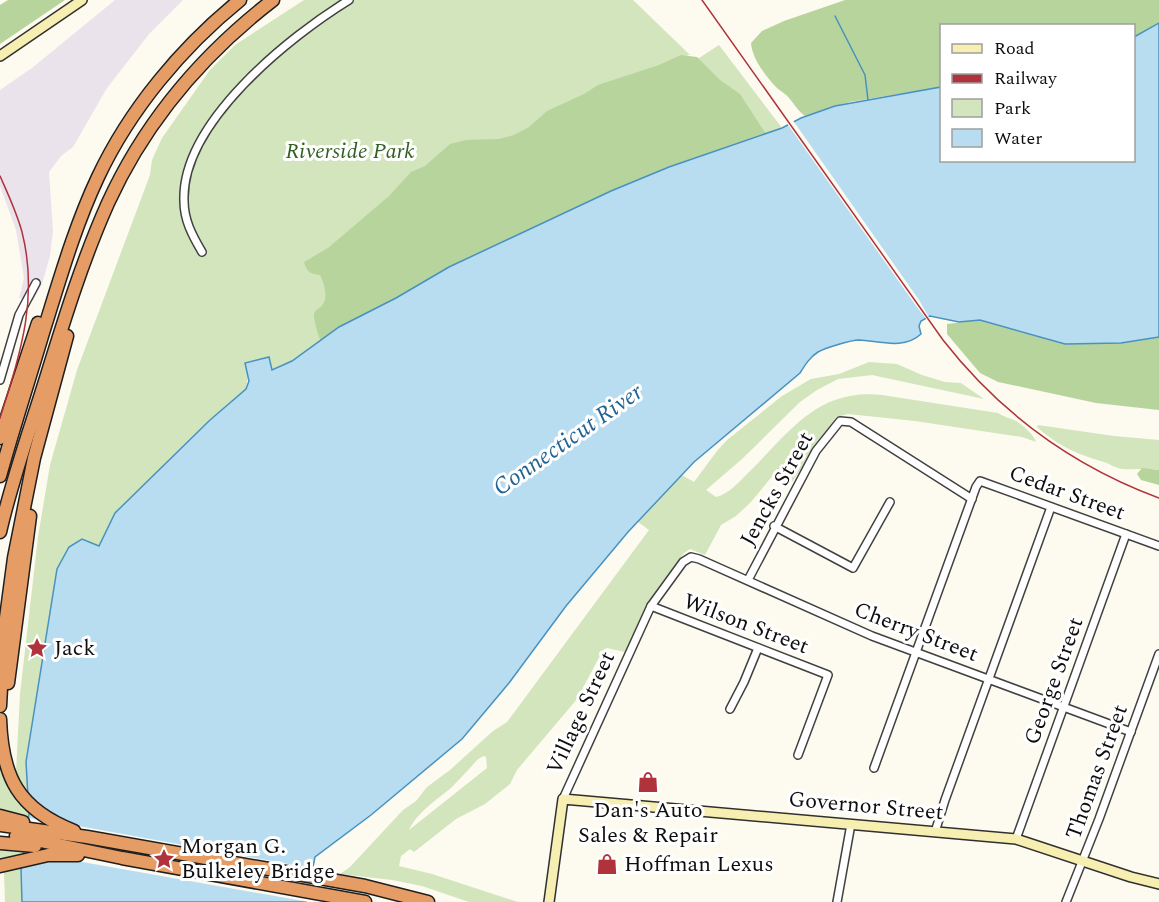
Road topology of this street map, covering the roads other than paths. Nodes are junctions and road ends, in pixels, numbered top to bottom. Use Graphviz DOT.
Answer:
graph roads {
  1 [pos="82,0"];
  2 [pos="240,0"];
  3 [pos="273,0"];
  4 [pos="349,0"];
  5 [pos="0,56"];
  6 [pos="80,220"];
  7 [pos="202,252"];
  8 [pos="36,283"];
  9 [pos="70,301"];
  10 [pos="0,380"];
  11 [pos="43,426"];
  12 [pos="0,438"];
  13 [pos="0,476"];
  14 [pos="972,499"];
  15 [pos="890,502"];
  16 [pos="1051,507"];
  17 [pos="774,526"];
  18 [pos="0,532"];
  19 [pos="1126,534"];
  20 [pos="1159,546"];
  21 [pos="691,557"];
  22 [pos="748,580"];
  23 [pos="651,606"];
  24 [pos="758,648"];
  25 [pos="916,653"];
  26 [pos="1159,654"];
  27 [pos="988,679"];
  28 [pos="0,706"];
  29 [pos="1064,706"];
  30 [pos="730,709"];
  31 [pos="0,711"];
  32 [pos="0,719"];
  33 [pos="1131,732"];
  34 [pos="798,755"];
  35 [pos="874,768"];
  36 [pos="563,799"];
  37 [pos="851,825"];
  38 [pos="5,830"];
  39 [pos="935,832"];
  40 [pos="87,837"];
  41 [pos="1016,839"];
  42 [pos="96,853"];
  43 [pos="1083,861"];
  44 [pos="0,866"];
  45 [pos="1159,884"];
  46 [pos="331,896"];
  47 [pos="348,902"];
  48 [pos="365,902"];
  49 [pos="428,902"];
  50 [pos="549,902"];
  51 [pos="837,902"];
  52 [pos="1066,902"];
  1 -- 5 [label="main road"];
  2 -- 6 [label="highway"];
  3 -- 9 [label="highway"];
  4 -- 7 [label="street"];
  6 -- 12 [label="highway"];
  6 -- 13 [label="highway"];
  8 -- 10 [label="street"];
  9 -- 11 [label="highway"];
  9 -- 18 [label="highway"];
  11 -- 28 [label="highway"];
  11 -- 31 [label="highway"];
  14 -- 16 [label="street, Cedar Street"];
  14 -- 17 [label="street, Jencks Street"];
  14 -- 25 [label="street"];
  15 -- 17 [label="street"];
  16 -- 19 [label="street, Cedar Street"];
  16 -- 27 [label="street"];
  17 -- 22 [label="street, Jencks Street"];
  19 -- 20 [label="street, Cedar Street"];
  19 -- 29 [label="street, George Street"];
  21 -- 22 [label="street, Cherry Street"];
  21 -- 23 [label="street, Village Street"];
  22 -- 25 [label="street, Cherry Street"];
  23 -- 24 [label="street, Wilson Street"];
  23 -- 36 [label="street, Village Street"];
  24 -- 30 [label="street"];
  24 -- 34 [label="street, Wilson Street"];
  25 -- 27 [label="street, Cherry Street"];
  25 -- 35 [label="street"];
  26 -- 33 [label="street, Thomas Street"];
  27 -- 29 [label="street, Cherry Street"];
  27 -- 39 [label="street"];
  29 -- 33 [label="street, Cherry Street"];
  29 -- 41 [label="street, George Street"];
  32 -- 40 [label="highway"];
  33 -- 43 [label="street, Thomas Street"];
  36 -- 37 [label="main road, Governor Street"];
  36 -- 50 [label="main road, Village Street"];
  37 -- 39 [label="main road, Governor Street"];
  37 -- 51 [label="street"];
  38 -- 40 [label="highway"];
  38 -- 42 [label="highway"];
  39 -- 41 [label="main road, Governor Street"];
  40 -- 49 [label="highway"];
  41 -- 43 [label="main road, Governor Street"];
  42 -- 44 [label="highway"];
  42 -- 46 [label="highway"];
  43 -- 45 [label="main road, Governor Street"];
  43 -- 52 [label="street, Thomas Street"];
  46 -- 47 [label="highway"];
  46 -- 48 [label="highway"];
}
